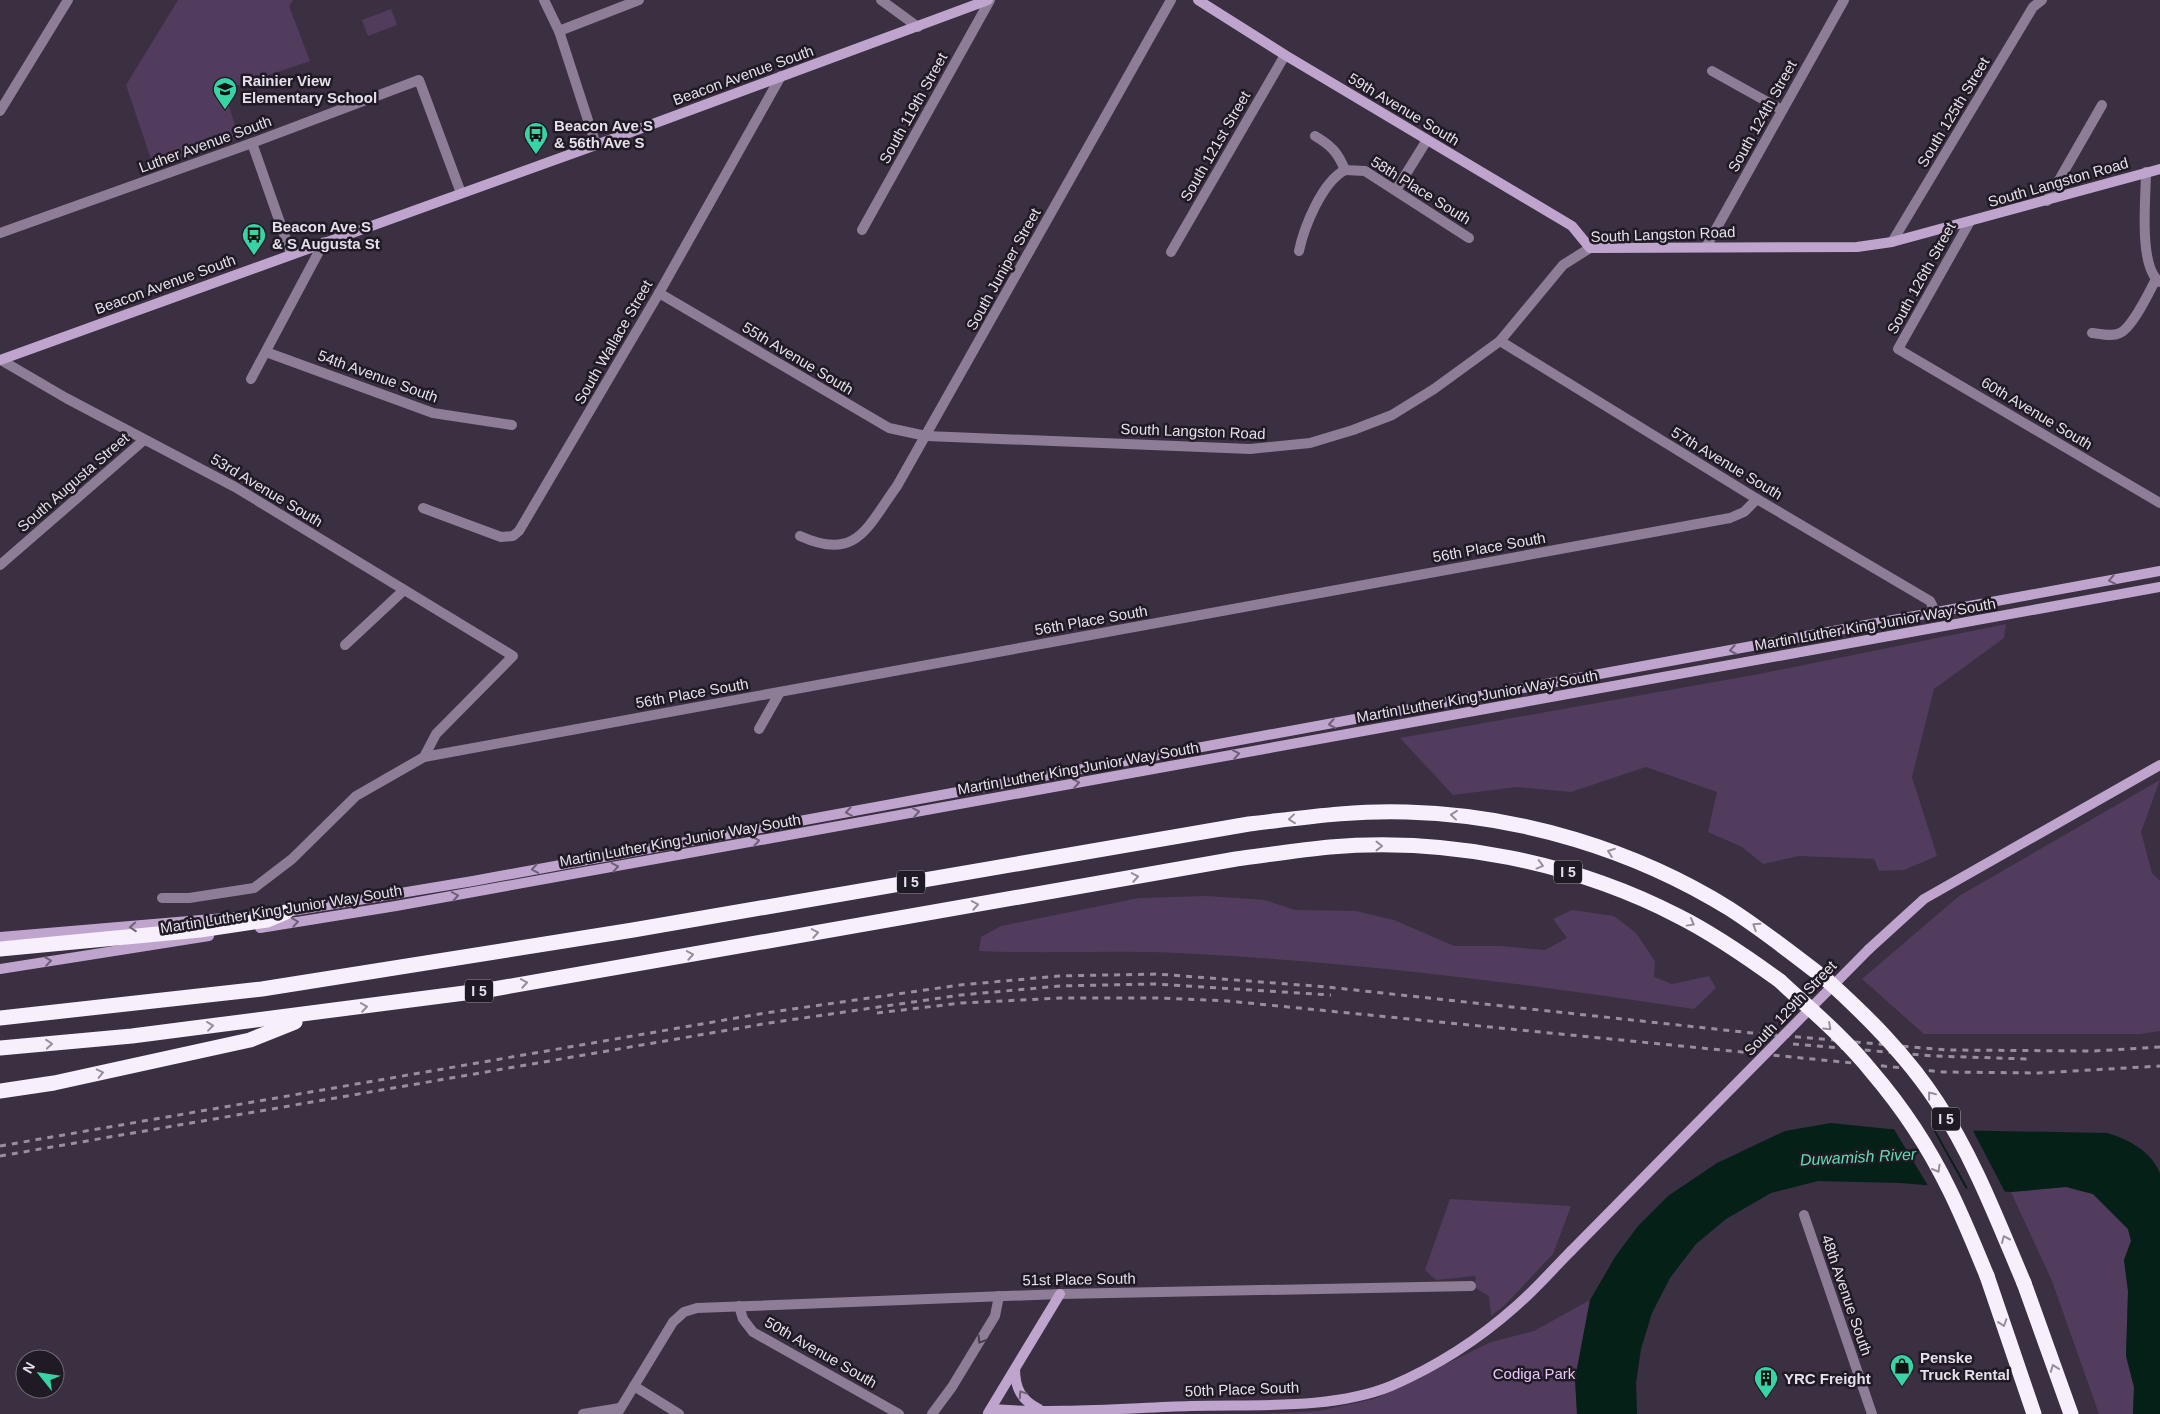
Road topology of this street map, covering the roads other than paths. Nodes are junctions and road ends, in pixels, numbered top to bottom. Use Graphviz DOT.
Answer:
graph roads {
  1 [pos="68,0"];
  2 [pos="544,0"];
  3 [pos="639,0"];
  4 [pos="881,0"];
  5 [pos="989,0"];
  6 [pos="1171,0"];
  7 [pos="1198,0"];
  8 [pos="1844,0"];
  9 [pos="2042,0"];
  10 [pos="918,27"];
  11 [pos="559,31"];
  12 [pos="1285,55"];
  13 [pos="1712,71"];
  14 [pos="781,76"];
  15 [pos="2102,105"];
  16 [pos="1782,110"];
  17 [pos="0,111"];
  18 [pos="1316,136"];
  19 [pos="1427,140"];
  20 [pos="252,143"];
  21 [pos="596,145"];
  22 [pos="2160,169"];
  23 [pos="1345,170"];
  24 [pos="2146,172"];
  25 [pos="1396,190"];
  26 [pos="461,193"];
  27 [pos="2047,200"];
  28 [pos="1969,223"];
  29 [pos="862,230"];
  30 [pos="0,233"];
  31 [pos="1469,238"];
  32 [pos="324,242"];
  33 [pos="1892,242"];
  34 [pos="1706,247"];
  35 [pos="1590,248"];
  36 [pos="1299,251"];
  37 [pos="1171,252"];
  38 [pos="291,254"];
  39 [pos="2158,280"];
  40 [pos="659,292"];
  41 [pos="2092,332"];
  42 [pos="1500,341"];
  43 [pos="1898,349"];
  44 [pos="266,352"];
  45 [pos="0,360"];
  46 [pos="251,379"];
  47 [pos="512,425"];
  48 [pos="926,436"];
  49 [pos="144,440"];
  50 [pos="1757,499"];
  51 [pos="2160,503"];
  52 [pos="423,508"];
  53 [pos="800,536"];
  54 [pos="0,566"];
  55 [pos="2160,571"];
  56 [pos="2160,587"];
  57 [pos="404,590"];
  58 [pos="1936,613"];
  59 [pos="345,644"];
  60 [pos="780,692"];
  61 [pos="759,729"];
  62 [pos="424,757"];
  63 [pos="2160,765"];
  64 [pos="162,898"];
  65 [pos="286,912"];
  66 [pos="0,937"];
  67 [pos="0,949"];
  68 [pos="0,969"];
  69 [pos="315,1014"];
  70 [pos="0,1018"];
  71 [pos="0,1048"];
  72 [pos="0,1091"];
  73 [pos="1804,1215"];
  74 [pos="1471,1286"];
  75 [pos="1060,1294"];
  76 [pos="999,1296"];
  77 [pos="739,1306"];
  78 [pos="1486,1330"];
  79 [pos="1014,1369"];
  80 [pos="634,1386"];
  81 [pos="618,1411"];
  82 [pos="992,1412"];
  83 [pos="1042,1412"];
  84 [pos="1068,1412"];
  85 [pos="583,1414"];
  86 [pos="679,1414"];
  87 [pos="899,1414"];
  88 [pos="932,1414"];
  89 [pos="1872,1414"];
  90 [pos="2034,1414"];
  91 [pos="2071,1414"];
  1 -- 17 [label="street"];
  2 -- 11 [label="street"];
  3 -- 11 [label="street"];
  4 -- 10 [label="street"];
  5 -- 10 [label="main road, Beacon Avenue South"];
  5 -- 29 [label="street, South 119th Street"];
  6 -- 48 [label="street, South Juniper Street"];
  7 -- 12 [label="main road, 59th Avenue South"];
  8 -- 16 [label="street, South 124th Street"];
  9 -- 33 [label="street, South 125th Street"];
  10 -- 14 [label="main road, Beacon Avenue South"];
  11 -- 21 [label="street"];
  12 -- 19 [label="main road, 59th Avenue South"];
  12 -- 37 [label="street, South 121st Street"];
  13 -- 16 [label="street"];
  14 -- 21 [label="main road, Beacon Avenue South"];
  14 -- 40 [label="street, South Wallace Street"];
  15 -- 27 [label="street"];
  16 -- 34 [label="street, South 124th Street"];
  18 -- 23 [label="street"];
  19 -- 25 [label="street"];
  19 -- 35 [label="main road, 59th Avenue South"];
  20 -- 26 [label="street, Luther Avenue South"];
  20 -- 30 [label="street, Luther Avenue South"];
  20 -- 38 [label="street"];
  21 -- 26 [label="main road, Beacon Avenue South"];
  22 -- 24 [label="main road, South Langston Road"];
  23 -- 25 [label="street, 58th Place South"];
  23 -- 36 [label="street"];
  24 -- 27 [label="main road, South Langston Road"];
  24 -- 39 [label="street"];
  25 -- 31 [label="street, 58th Place South"];
  26 -- 32 [label="main road, Beacon Avenue South"];
  27 -- 28 [label="main road, South Langston Road"];
  28 -- 33 [label="main road, South Langston Road"];
  28 -- 43 [label="street, South 126th Street"];
  32 -- 38 [label="main road, Beacon Avenue South"];
  32 -- 44 [label="street"];
  33 -- 34 [label="main road, South Langston Road"];
  34 -- 35 [label="main road, South Langston Road"];
  35 -- 42 [label="street, South Langston Road"];
  38 -- 45 [label="main road, Beacon Avenue South"];
  39 -- 41 [label="street"];
  40 -- 48 [label="street, 55th Avenue South"];
  40 -- 52 [label="street, South Wallace Street"];
  42 -- 48 [label="street, South Langston Road"];
  42 -- 50 [label="street, 57th Avenue South"];
  43 -- 51 [label="street, 60th Avenue South"];
  44 -- 46 [label="street"];
  44 -- 47 [label="street, 54th Avenue South"];
  45 -- 49 [label="street, 53rd Avenue South"];
  48 -- 53 [label="street, South Juniper Street"];
  49 -- 54 [label="street, South Augusta Street"];
  49 -- 57 [label="street, 53rd Avenue South"];
  50 -- 58 [label="street, 57th Avenue South"];
  50 -- 60 [label="street, 56th Place South"];
  55 -- 58 [label="main road, Martin Luther King Junior Way South, one-way"];
  68 -- 56 [label="main road, Martin Luther King Junior Way South, one-way"];
  57 -- 59 [label="street"];
  57 -- 62 [label="street, 53rd Avenue South"];
  58 -- 65 [label="main road, Martin Luther King Junior Way South, one-way"];
  60 -- 61 [label="street"];
  60 -- 62 [label="street, 56th Place South"];
  62 -- 64 [label="street"];
  63 -- 78 [label="main road, South 129th Street, bridge"];
  65 -- 66 [label="main road, Martin Luther King Junior Way South, one-way"];
  65 -- 67 [label="highway"];
  71 -- 69 [label="highway, I 5, one-way"];
  72 -- 69 [label="highway, one-way"];
  69 -- 90 [label="highway, I 5, one-way, bridge"];
  91 -- 70 [label="highway, I 5, one-way, bridge"];
  73 -- 89 [label="street, 48th Avenue South"];
  74 -- 75 [label="street, 51st Place South"];
  75 -- 76 [label="street, 51st Place South"];
  75 -- 79 [label="main road"];
  76 -- 77 [label="street, 51st Place South"];
  76 -- 88 [label="street, one-way"];
  77 -- 80 [label="street, 51st Place South"];
  77 -- 87 [label="street, 50th Avenue South"];
  78 -- 84 [label="main road, 50th Place South"];
  79 -- 82 [label="main road"];
  83 -- 79 [label="main road, one-way"];
  80 -- 81 [label="street"];
  80 -- 86 [label="street"];
  81 -- 85 [label="street"];
  82 -- 83 [label="main road, 50th Place South"];
  83 -- 84 [label="main road, 50th Place South"];
}
